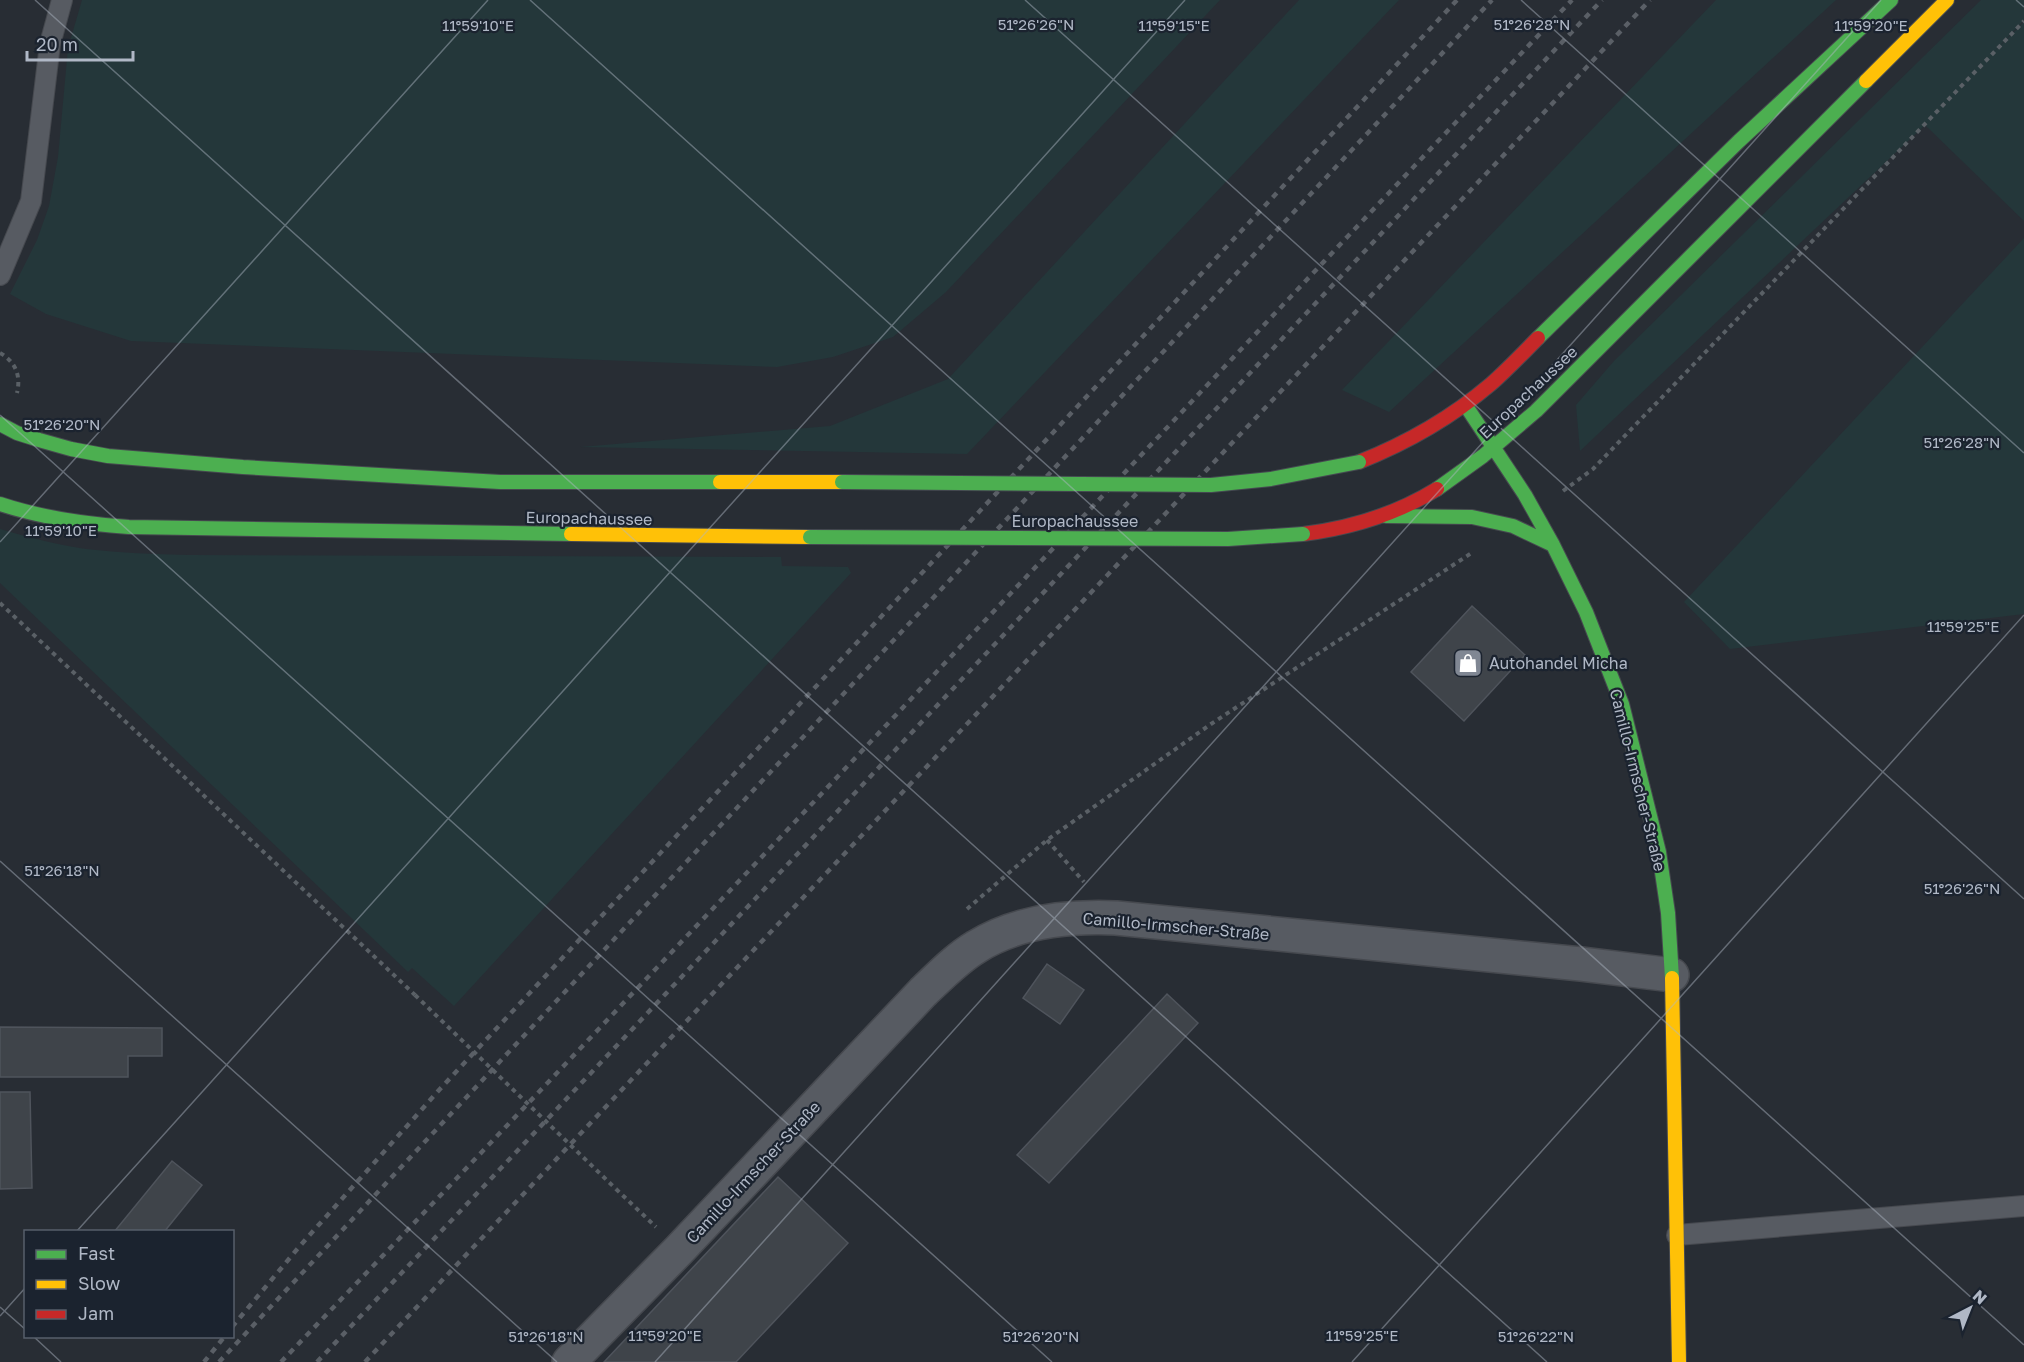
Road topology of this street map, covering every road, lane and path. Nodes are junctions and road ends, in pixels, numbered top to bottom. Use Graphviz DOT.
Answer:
graph roads {
  1 [pos="62,0"];
  2 [pos="1891,0"];
  3 [pos="1947,0"];
  4 [pos="2024,21"];
  5 [pos="0,275"];
  6 [pos="0,353"];
  7 [pos="1466,406"];
  8 [pos="0,424"];
  9 [pos="1494,447"];
  10 [pos="0,504"];
  11 [pos="1534,512"];
  12 [pos="1386,516"];
  13 [pos="1553,545"];
  14 [pos="0,603"];
  15 [pos="1047,840"];
  16 [pos="1116,918"];
  17 [pos="1672,975"];
  18 [pos="2024,1206"];
  19 [pos="659,1229"];
  20 [pos="1677,1235"];
  21 [pos="569,1362"];
  22 [pos="1679,1362"];
  1 -- 5 [label="lane"];
  2 -- 7 [label="main road, Europachaussee"];
  3 -- 9 [label="main road, Europachaussee"];
  4 -- 11 [label="path"];
  6 -- 8 [label="path"];
  7 -- 8 [label="main road, Europachaussee, bridge"];
  7 -- 9 [label="main road, Camillo-Irmscher-Straße"];
  9 -- 11 [label="main road, Camillo-Irmscher-Straße"];
  9 -- 12 [label="main road, Europachaussee"];
  10 -- 12 [label="main road, Europachaussee, bridge"];
  11 -- 13 [label="main road, Camillo-Irmscher-Straße"];
  12 -- 13 [label="main road"];
  13 -- 17 [label="main road, Camillo-Irmscher-Straße"];
  14 -- 19 [label="path, bridge"];
  15 -- 16 [label="path"];
  16 -- 17 [label="street, Camillo-Irmscher-Straße"];
  16 -- 21 [label="street, Camillo-Irmscher-Straße"];
  17 -- 20 [label="main road, Camillo-Irmscher-Straße"];
  18 -- 20 [label="lane"];
  20 -- 22 [label="main road, Camillo-Irmscher-Straße"];
}
